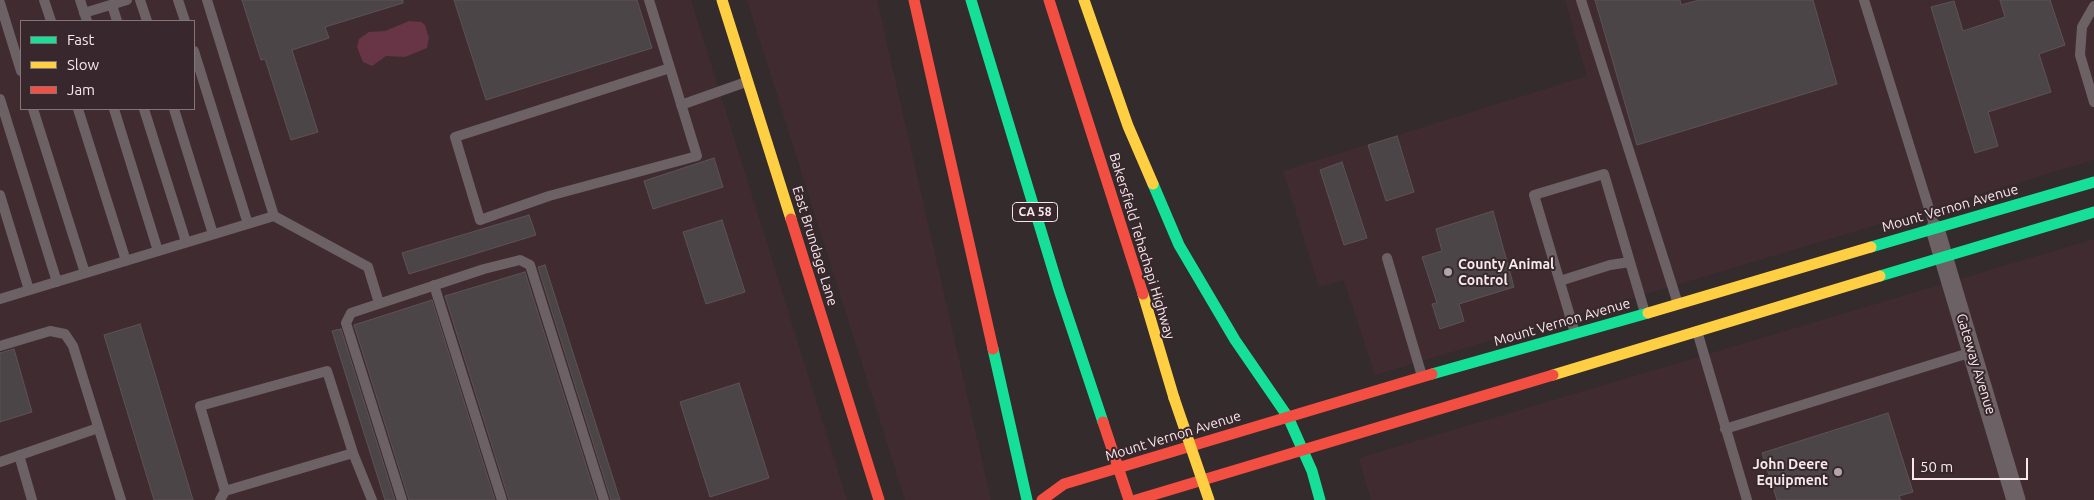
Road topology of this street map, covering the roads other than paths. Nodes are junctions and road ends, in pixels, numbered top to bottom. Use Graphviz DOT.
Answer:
graph roads {
  1 [pos="44,0"];
  2 [pos="80,0"];
  3 [pos="127,0"];
  4 [pos="140,0"];
  5 [pos="178,0"];
  6 [pos="207,0"];
  7 [pos="649,0"];
  8 [pos="722,0"];
  9 [pos="914,0"];
  10 [pos="972,0"];
  11 [pos="1049,0"];
  12 [pos="1084,0"];
  13 [pos="1581,0"];
  14 [pos="1864,0"];
  15 [pos="0,3"];
  16 [pos="112,5"];
  17 [pos="2094,6"];
  18 [pos="85,17"];
  19 [pos="51,20"];
  20 [pos="117,20"];
  21 [pos="147,20"];
  22 [pos="185,20"];
  23 [pos="195,54"];
  24 [pos="20,68"];
  25 [pos="670,68"];
  26 [pos="747,81"];
  27 [pos="0,99"];
  28 [pos="2094,102"];
  29 [pos="681,105"];
  30 [pos="33,110"];
  31 [pos="78,110"];
  32 [pos="114,110"];
  33 [pos="144,110"];
  34 [pos="174,110"];
  35 [pos="2094,182"];
  36 [pos="0,195"];
  37 [pos="2094,212"];
  38 [pos="274,216"];
  39 [pos="248,224"];
  40 [pos="1935,228"];
  41 [pos="213,234"];
  42 [pos="186,242"];
  43 [pos="158,251"];
  44 [pos="1943,256"];
  45 [pos="1387,258"];
  46 [pos="126,261"];
  47 [pos="1630,262"];
  48 [pos="85,273"];
  49 [pos="1560,281"];
  50 [pos="57,282"];
  51 [pos="434,285"];
  52 [pos="30,290"];
  53 [pos="0,299"];
  54 [pos="379,303"];
  55 [pos="1678,304"];
  56 [pos="1645,314"];
  57 [pos="1644,326"];
  58 [pos="1696,330"];
  59 [pos="1575,333"];
  60 [pos="0,346"];
  61 [pos="1972,352"];
  62 [pos="1508,376"];
  63 [pos="1423,377"];
  64 [pos="1495,392"];
  65 [pos="1288,417"];
  66 [pos="98,428"];
  67 [pos="1725,428"];
  68 [pos="1303,450"];
  69 [pos="353,453"];
  70 [pos="19,455"];
  71 [pos="0,462"];
  72 [pos="222,495"];
  73 [pos="32,500"];
  74 [pos="121,500"];
  75 [pos="372,500"];
  76 [pos="402,500"];
  77 [pos="502,500"];
  78 [pos="604,500"];
  79 [pos="879,500"];
  80 [pos="1027,500"];
  81 [pos="1042,500"];
  82 [pos="1129,500"];
  83 [pos="1136,500"];
  84 [pos="1209,500"];
  85 [pos="1320,500"];
  86 [pos="1747,500"];
  87 [pos="2016,500"];
  1 -- 19 [label="lane"];
  2 -- 18 [label="lane"];
  3 -- 16 [label="lane"];
  4 -- 21 [label="lane"];
  5 -- 22 [label="lane"];
  6 -- 38 [label="lane"];
  7 -- 25 [label="lane"];
  8 -- 26 [label="main road, East Brundage Lane"];
  9 -- 80 [label="main road"];
  10 -- 82 [label="main road, CA 58, bridge"];
  11 -- 84 [label="main road, Bakersfield Tehachapi Highway, bridge"];
  12 -- 65 [label="main road"];
  13 -- 55 [label="lane"];
  14 -- 40 [label="lane"];
  15 -- 24 [label="lane"];
  16 -- 18 [label="lane"];
  16 -- 20 [label="lane"];
  17 -- 28 [label="lane"];
  23 -- 39 [label="lane"];
  25 -- 29 [label="lane"];
  25 -- 29 [label="lane"];
  26 -- 29 [label="lane"];
  26 -- 79 [label="main road, East Brundage Lane"];
  27 -- 50 [label="lane"];
  30 -- 48 [label="lane"];
  31 -- 46 [label="lane"];
  32 -- 43 [label="lane"];
  33 -- 42 [label="lane"];
  34 -- 41 [label="lane"];
  35 -- 40 [label="main road, Mount Vernon Avenue"];
  36 -- 52 [label="lane"];
  37 -- 44 [label="main road"];
  38 -- 39 [label="lane"];
  38 -- 54 [label="lane"];
  39 -- 41 [label="lane"];
  40 -- 44 [label="street, Gateway Avenue"];
  40 -- 55 [label="main road, Mount Vernon Avenue"];
  41 -- 42 [label="lane"];
  42 -- 43 [label="lane"];
  43 -- 46 [label="lane"];
  44 -- 58 [label="main road"];
  44 -- 61 [label="street, Gateway Avenue"];
  45 -- 63 [label="lane"];
  46 -- 48 [label="lane"];
  47 -- 49 [label="lane"];
  47 -- 49 [label="lane"];
  47 -- 56 [label="lane"];
  48 -- 50 [label="lane"];
  49 -- 59 [label="lane"];
  50 -- 52 [label="lane"];
  51 -- 54 [label="lane"];
  51 -- 77 [label="lane"];
  51 -- 78 [label="lane"];
  52 -- 53 [label="lane"];
  54 -- 76 [label="lane"];
  55 -- 56 [label="main road, Mount Vernon Avenue"];
  56 -- 57 [label="main road"];
  56 -- 59 [label="main road, Mount Vernon Avenue"];
  58 -- 64 [label="main road"];
  58 -- 67 [label="lane"];
  59 -- 63 [label="main road, Mount Vernon Avenue"];
  60 -- 66 [label="lane"];
  61 -- 67 [label="lane"];
  61 -- 87 [label="street, Gateway Avenue"];
  62 -- 64 [label="main road"];
  63 -- 65 [label="main road, Mount Vernon Avenue"];
  64 -- 68 [label="main road"];
  65 -- 68 [label="main road"];
  65 -- 81 [label="main road, Mount Vernon Avenue"];
  66 -- 70 [label="lane"];
  66 -- 74 [label="lane"];
  67 -- 86 [label="lane"];
  68 -- 83 [label="main road"];
  68 -- 85 [label="main road"];
  69 -- 72 [label="lane"];
  69 -- 72 [label="lane"];
  69 -- 75 [label="lane"];
  70 -- 71 [label="lane"];
  70 -- 73 [label="lane"];
}
